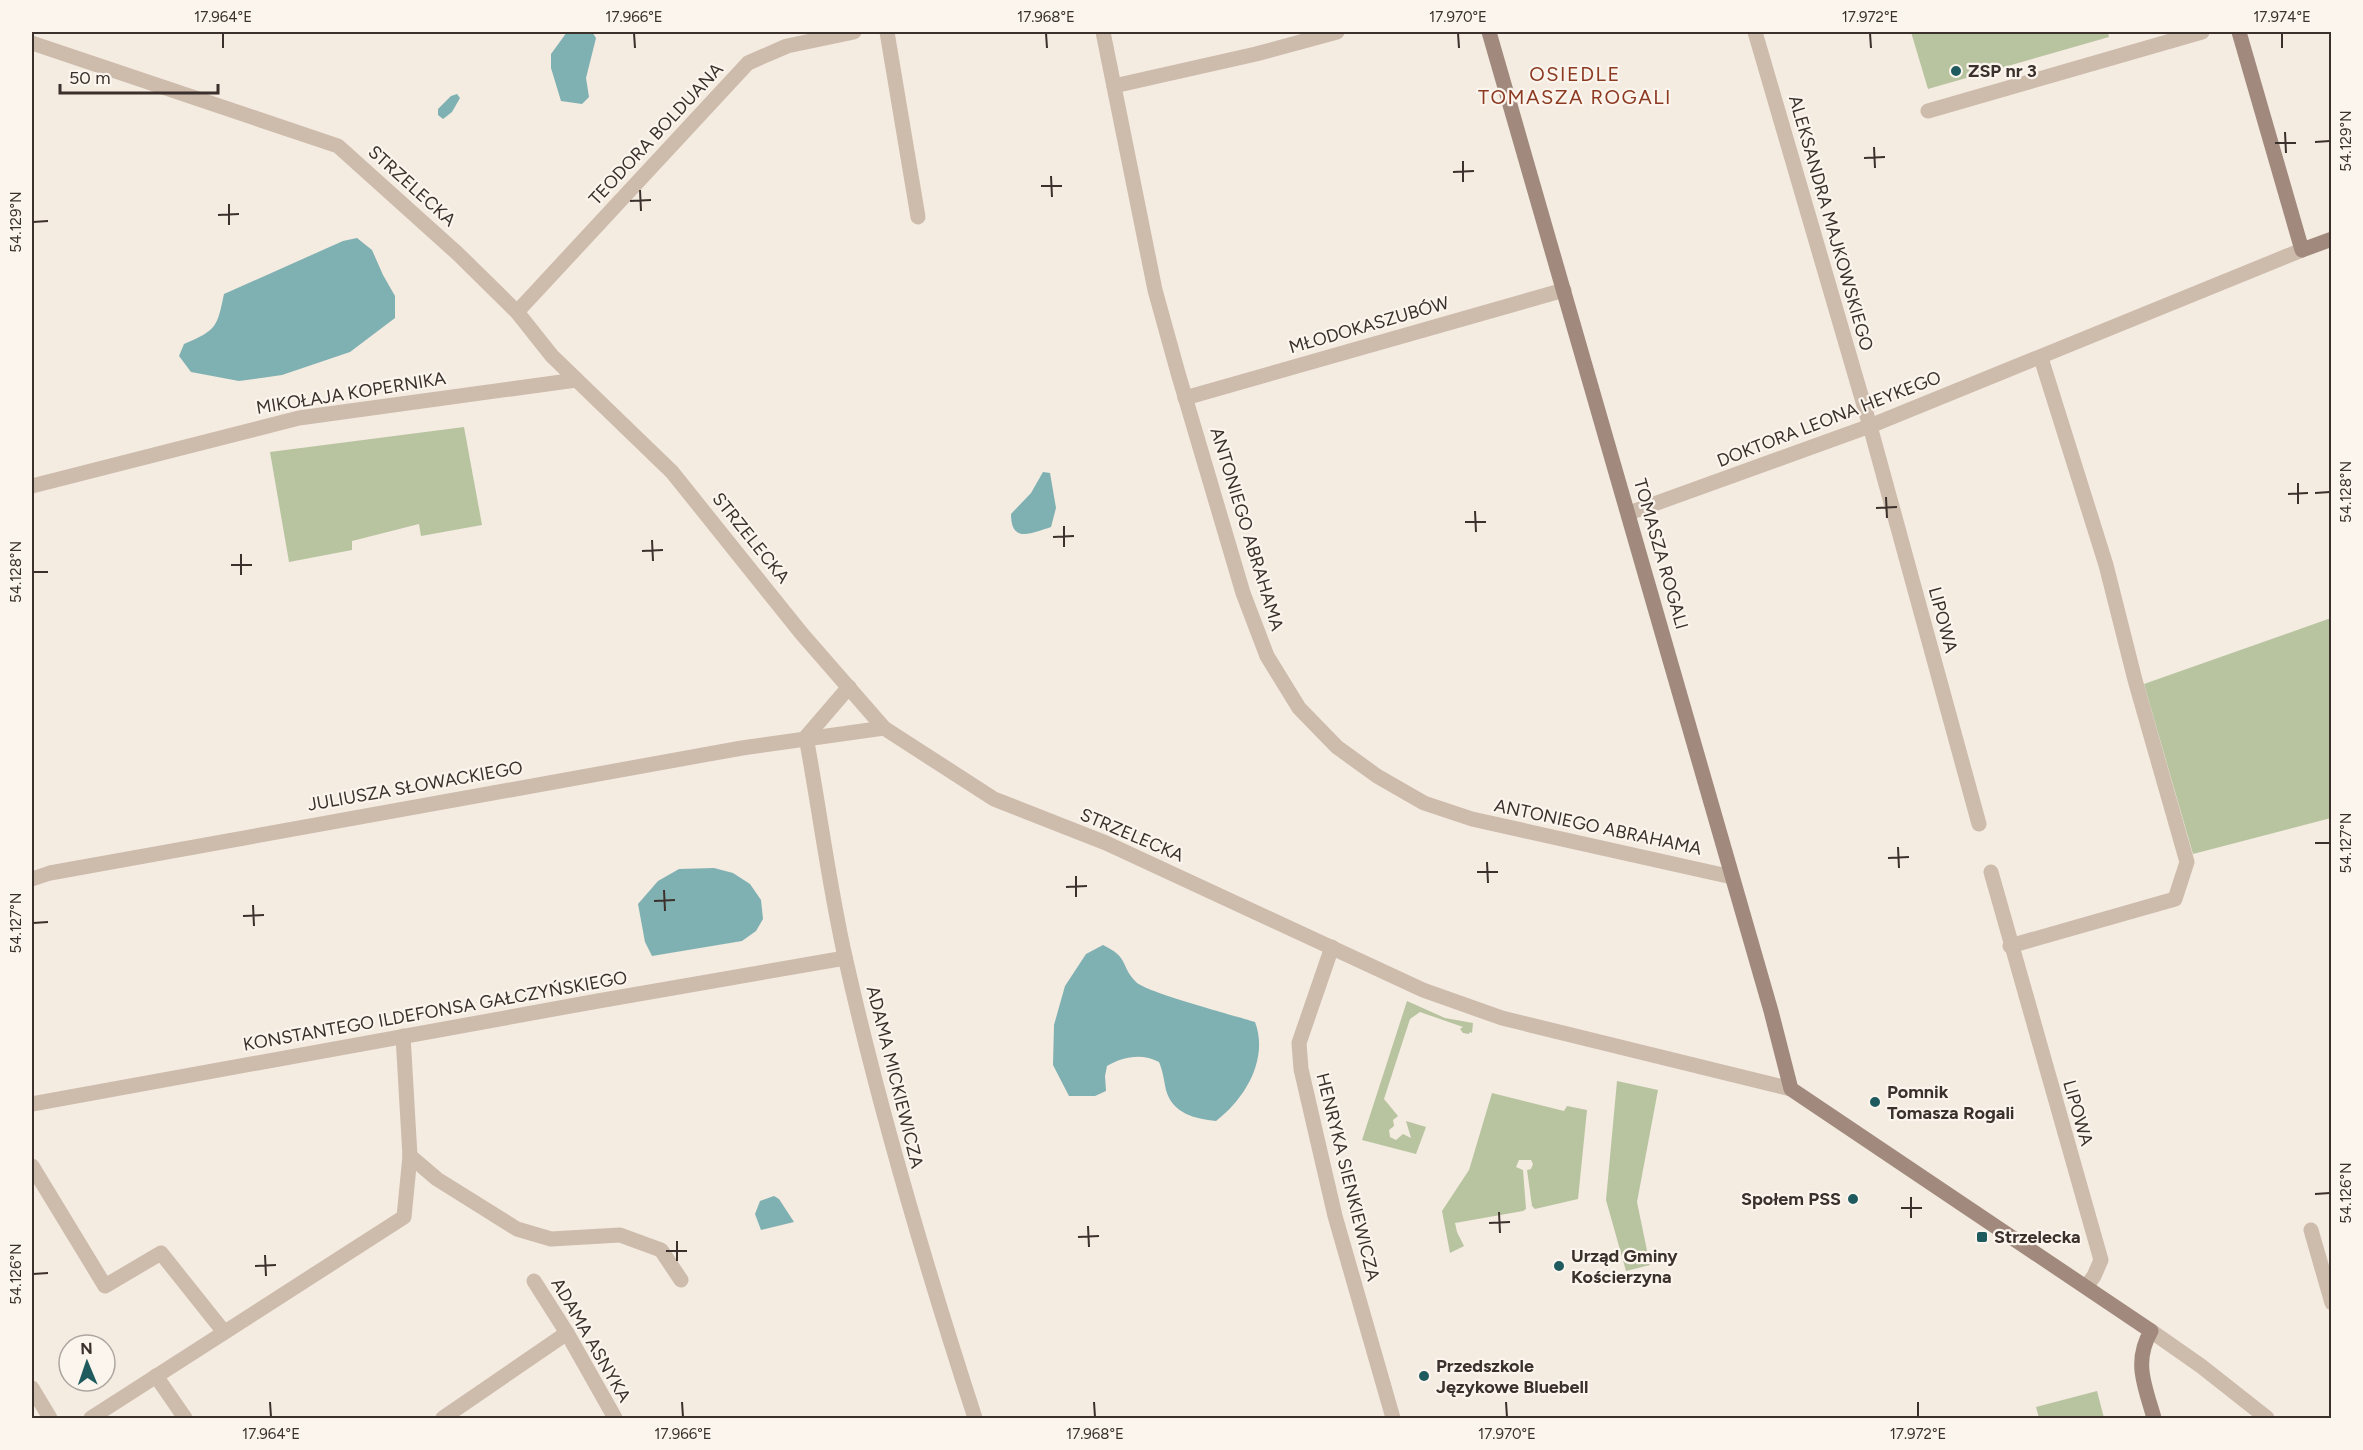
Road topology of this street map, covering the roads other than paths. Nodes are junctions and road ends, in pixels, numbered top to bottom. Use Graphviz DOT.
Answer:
graph roads {
  1 [pos="854,32"];
  2 [pos="886,32"];
  3 [pos="1103,32"];
  4 [pos="1337,32"];
  5 [pos="1489,32"];
  6 [pos="1755,32"];
  7 [pos="2202,32"];
  8 [pos="2239,32"];
  9 [pos="32,43"];
  10 [pos="1114,86"];
  11 [pos="1928,111"];
  12 [pos="918,217"];
  13 [pos="2331,239"];
  14 [pos="2302,250"];
  15 [pos="1564,290"];
  16 [pos="516,312"];
  17 [pos="2041,358"];
  18 [pos="576,380"];
  19 [pos="1185,398"];
  20 [pos="1870,426"];
  21 [pos="32,486"];
  22 [pos="1629,513"];
  23 [pos="849,687"];
  24 [pos="884,728"];
  25 [pos="807,737"];
  26 [pos="1979,824"];
  27 [pos="1991,872"];
  28 [pos="1732,876"];
  29 [pos="32,879"];
  30 [pos="2010,946"];
  31 [pos="1332,947"];
  32 [pos="845,958"];
  33 [pos="403,1036"];
  34 [pos="1791,1089"];
  35 [pos="32,1104"];
  36 [pos="410,1156"];
  37 [pos="32,1166"];
  38 [pos="2311,1230"];
  39 [pos="681,1280"];
  40 [pos="534,1281"];
  41 [pos="2086,1287"];
  42 [pos="2331,1303"];
  43 [pos="2151,1331"];
  44 [pos="224,1332"];
  45 [pos="567,1333"];
  46 [pos="156,1376"];
  47 [pos="32,1388"];
  48 [pos="50,1419"];
  49 [pos="91,1419"];
  50 [pos="185,1419"];
  51 [pos="443,1419"];
  52 [pos="615,1419"];
  53 [pos="975,1419"];
  54 [pos="1393,1419"];
  55 [pos="2154,1419"];
  56 [pos="2267,1419"];
  1 -- 16 [label="street, TEODORA BOLDUANA"];
  2 -- 12 [label="street"];
  3 -- 10 [label="street, ANTONIEGO ABRAHAMA"];
  4 -- 10 [label="street"];
  5 -- 15 [label="street, TOMASZA ROGALI"];
  6 -- 20 [label="street, ALEKSANDRA MAJKOWSKIEGO"];
  7 -- 11 [label="street"];
  8 -- 14 [label="street"];
  9 -- 16 [label="street, STRZELECKA"];
  10 -- 19 [label="street, ANTONIEGO ABRAHAMA"];
  13 -- 14 [label="street, DOKTORA LEONA HEYKEGO"];
  14 -- 17 [label="street, DOKTORA LEONA HEYKEGO"];
  15 -- 19 [label="street, MŁODOKASZUBÓW"];
  15 -- 22 [label="street, TOMASZA ROGALI"];
  16 -- 18 [label="street, STRZELECKA"];
  17 -- 20 [label="street, DOKTORA LEONA HEYKEGO"];
  17 -- 30 [label="street"];
  18 -- 21 [label="street, MIKOŁAJA KOPERNIKA"];
  18 -- 23 [label="street, STRZELECKA"];
  19 -- 28 [label="street, ANTONIEGO ABRAHAMA"];
  20 -- 22 [label="street, DOKTORA LEONA HEYKEGO"];
  20 -- 26 [label="street, LIPOWA"];
  22 -- 28 [label="street, TOMASZA ROGALI"];
  23 -- 24 [label="street, STRZELECKA"];
  23 -- 25 [label="street"];
  24 -- 25 [label="street, JULIUSZA SŁOWACKIEGO"];
  24 -- 31 [label="street, STRZELECKA"];
  25 -- 29 [label="street, JULIUSZA SŁOWACKIEGO"];
  25 -- 32 [label="street, ADAMA MICKIEWICZA"];
  27 -- 30 [label="street, LIPOWA"];
  28 -- 34 [label="street, TOMASZA ROGALI"];
  30 -- 41 [label="street, LIPOWA"];
  31 -- 34 [label="street, STRZELECKA"];
  31 -- 54 [label="street, HENRYKA SIENKIEWICZA"];
  32 -- 33 [label="street, KONSTANTEGO ILDEFONSA GAŁCZYŃSKIEGO"];
  32 -- 53 [label="street, ADAMA MICKIEWICZA"];
  33 -- 35 [label="street, KONSTANTEGO ILDEFONSA GAŁCZYŃSKIEGO"];
  33 -- 36 [label="street"];
  34 -- 41 [label="street, STRZELECKA"];
  36 -- 39 [label="street"];
  36 -- 44 [label="street"];
  37 -- 44 [label="street"];
  38 -- 42 [label="street"];
  40 -- 45 [label="street, ADAMA ASNYKA"];
  41 -- 43 [label="street, STRZELECKA"];
  43 -- 55 [label="street"];
  43 -- 56 [label="street, STRZELECKA"];
  44 -- 46 [label="street"];
  45 -- 51 [label="street"];
  45 -- 52 [label="street, ADAMA ASNYKA"];
  46 -- 49 [label="street"];
  46 -- 50 [label="street"];
  47 -- 48 [label="street"];
}
